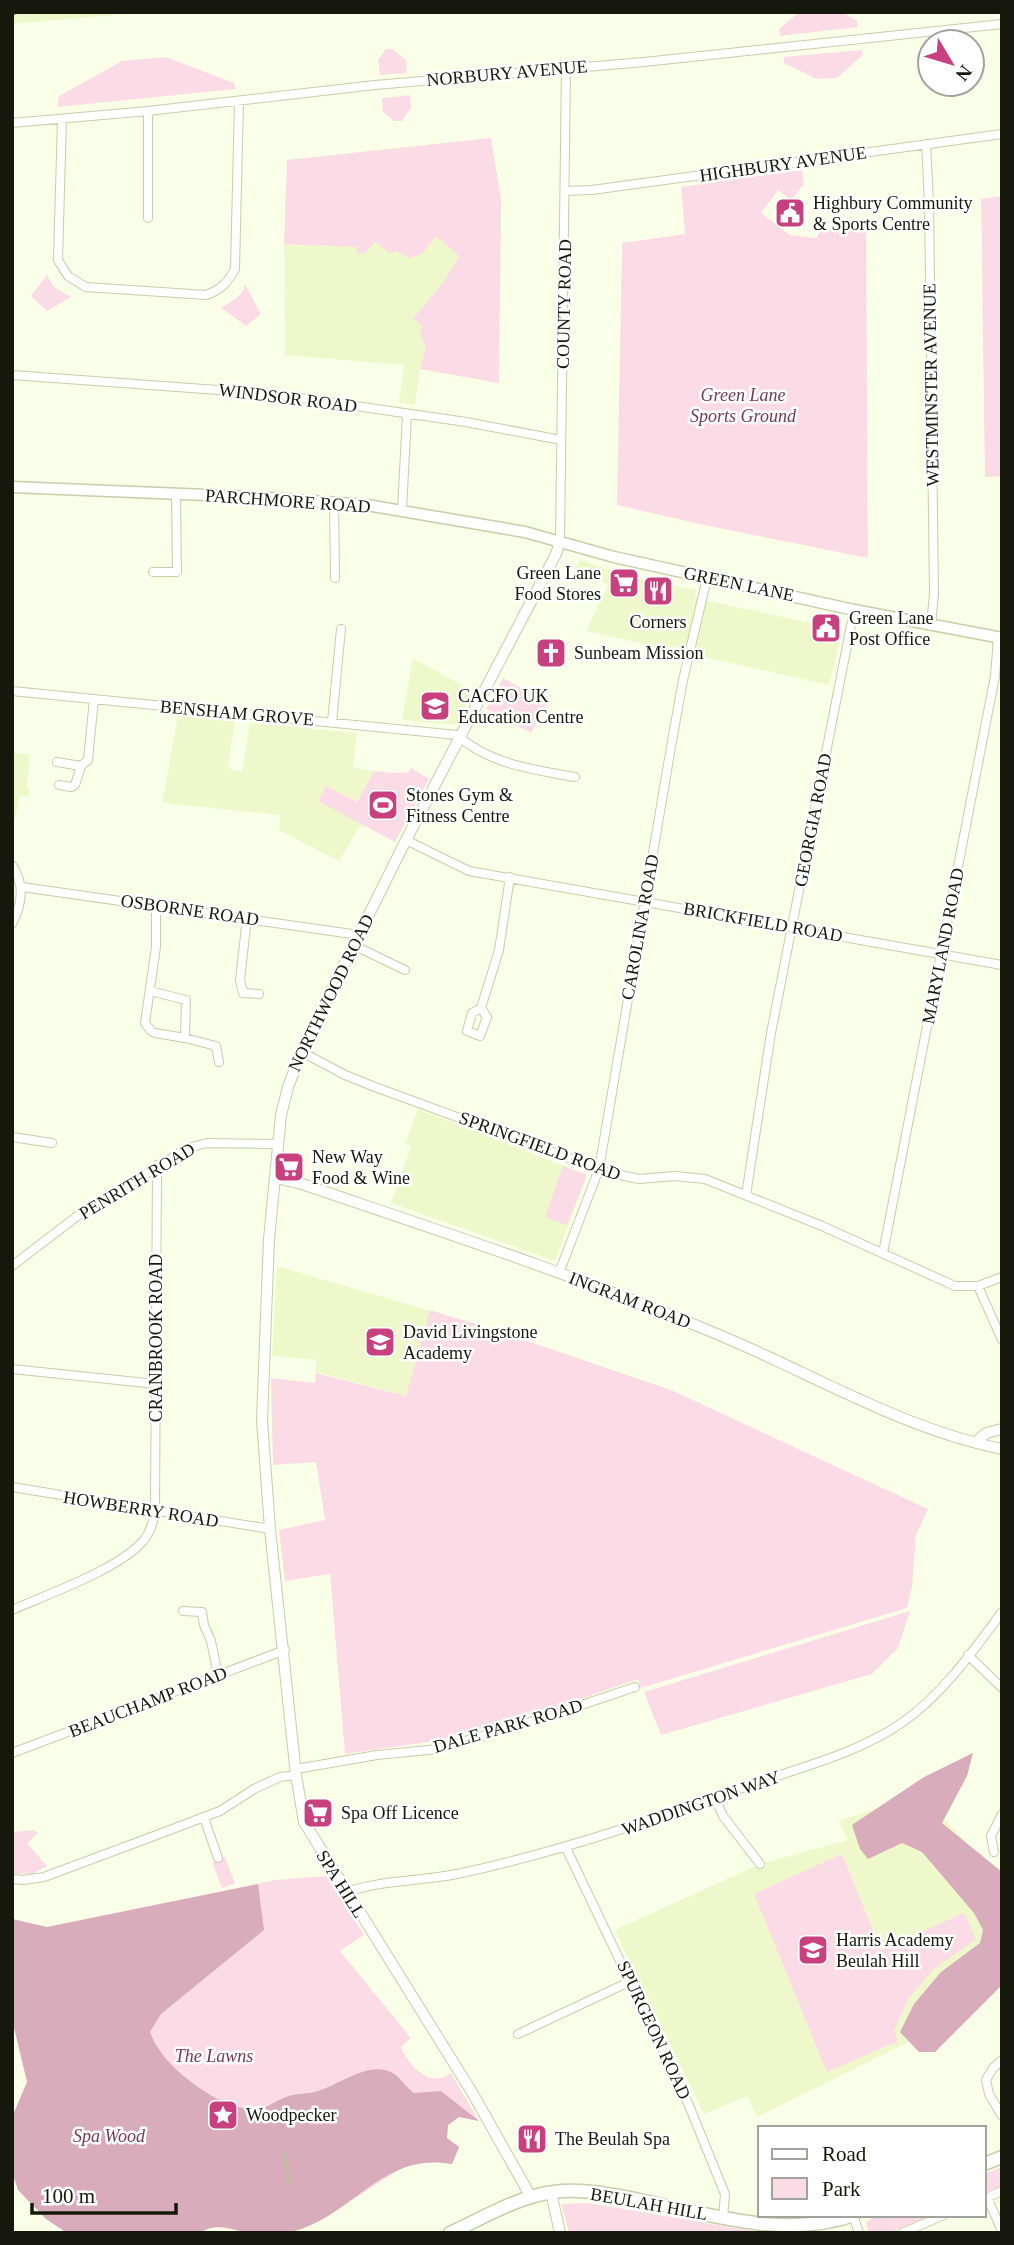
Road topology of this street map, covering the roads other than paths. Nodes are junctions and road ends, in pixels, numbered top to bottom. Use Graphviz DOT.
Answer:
graph roads {
  1 [pos="1002,24"];
  2 [pos="566,67"];
  3 [pos="239,101"];
  4 [pos="149,111"];
  5 [pos="62,119"];
  6 [pos="12,123"];
  7 [pos="1002,134"];
  8 [pos="926,144"];
  9 [pos="565,191"];
  10 [pos="148,218"];
  11 [pos="12,375"];
  12 [pos="407,414"];
  13 [pos="561,440"];
  14 [pos="12,487"];
  15 [pos="176,494"];
  16 [pos="334,501"];
  17 [pos="402,510"];
  18 [pos="560,542"];
  19 [pos="153,572"];
  20 [pos="707,578"];
  21 [pos="335,579"];
  22 [pos="854,610"];
  23 [pos="931,626"];
  24 [pos="341,629"];
  25 [pos="1000,638"];
  26 [pos="12,691"];
  27 [pos="94,699"];
  28 [pos="332,722"];
  29 [pos="460,738"];
  30 [pos="57,762"];
  31 [pos="81,766"];
  32 [pos="575,777"];
  33 [pos="59,785"];
  34 [pos="406,840"];
  35 [pos="12,865"];
  36 [pos="510,877"];
  37 [pos="22,887"];
  38 [pos="644,901"];
  39 [pos="156,905"];
  40 [pos="247,918"];
  41 [pos="12,925"];
  42 [pos="792,927"];
  43 [pos="359,934"];
  44 [pos="354,945"];
  45 [pos="942,954"];
  46 [pos="1002,965"];
  47 [pos="405,970"];
  48 [pos="150,991"];
  49 [pos="259,994"];
  50 [pos="481,1008"];
  51 [pos="185,1038"];
  52 [pos="302,1052"];
  53 [pos="219,1062"];
  54 [pos="12,1137"];
  55 [pos="52,1143"];
  56 [pos="277,1144"];
  57 [pos="157,1165"];
  58 [pos="599,1169"];
  59 [pos="276,1178"];
  60 [pos="746,1195"];
  61 [pos="883,1253"];
  62 [pos="12,1266"];
  63 [pos="559,1273"];
  64 [pos="1002,1277"];
  65 [pos="978,1286"];
  66 [pos="1002,1340"];
  67 [pos="12,1370"];
  68 [pos="156,1384"];
  69 [pos="1002,1429"];
  70 [pos="976,1442"];
  71 [pos="1002,1449"];
  72 [pos="12,1487"];
  73 [pos="155,1511"];
  74 [pos="270,1530"];
  75 [pos="12,1610"];
  76 [pos="183,1611"];
  77 [pos="1002,1612"];
  78 [pos="285,1650"];
  79 [pos="968,1656"];
  80 [pos="218,1675"];
  81 [pos="635,1687"];
  82 [pos="1002,1688"];
  83 [pos="12,1753"];
  84 [pos="296,1772"];
  85 [pos="715,1798"];
  86 [pos="1002,1814"];
  87 [pos="204,1818"];
  88 [pos="566,1848"];
  89 [pos="994,1852"];
  90 [pos="218,1858"];
  91 [pos="760,1864"];
  92 [pos="12,1879"];
  93 [pos="347,1892"];
  94 [pos="631,1981"];
  95 [pos="518,2034"];
  96 [pos="1002,2060"];
  97 [pos="1002,2116"];
  98 [pos="1002,2191"];
  99 [pos="551,2192"];
  100 [pos="531,2197"];
  101 [pos="986,2198"];
  102 [pos="848,2217"];
  103 [pos="939,2217"];
  104 [pos="723,2218"];
  105 [pos="1002,2231"];
  106 [pos="450,2233"];
  107 [pos="560,2233"];
  108 [pos="902,2233"];
  1 -- 2 [label="street, NORBURY AVENUE"];
  2 -- 3 [label="street, NORBURY AVENUE"];
  2 -- 9 [label="street, COUNTY ROAD"];
  3 -- 4 [label="street, NORBURY AVENUE"];
  3 -- 5 [label="street"];
  4 -- 5 [label="street, NORBURY AVENUE"];
  4 -- 10 [label="street"];
  5 -- 6 [label="street, NORBURY AVENUE"];
  7 -- 8 [label="street, HIGHBURY AVENUE"];
  8 -- 9 [label="street, HIGHBURY AVENUE"];
  8 -- 23 [label="street, WESTMINSTER AVENUE"];
  9 -- 13 [label="street, COUNTY ROAD"];
  11 -- 12 [label="street, WINDSOR ROAD"];
  12 -- 13 [label="street, WINDSOR ROAD"];
  12 -- 17 [label="street"];
  13 -- 18 [label="street, COUNTY ROAD"];
  14 -- 15 [label="main road, PARCHMORE ROAD"];
  15 -- 16 [label="main road, PARCHMORE ROAD"];
  15 -- 19 [label="street"];
  16 -- 17 [label="main road, PARCHMORE ROAD"];
  16 -- 21 [label="street"];
  17 -- 18 [label="main road, PARCHMORE ROAD"];
  18 -- 20 [label="main road, GREEN LANE"];
  18 -- 29 [label="street, NORTHWOOD ROAD"];
  20 -- 22 [label="main road, GREEN LANE"];
  20 -- 38 [label="street, CAROLINA ROAD"];
  22 -- 23 [label="main road, GREEN LANE"];
  22 -- 42 [label="street, GEORGIA ROAD"];
  23 -- 25 [label="main road, GREEN LANE"];
  24 -- 28 [label="street"];
  25 -- 45 [label="street, MARYLAND ROAD"];
  26 -- 27 [label="street, BENSHAM GROVE"];
  27 -- 28 [label="street, BENSHAM GROVE"];
  27 -- 31 [label="street"];
  28 -- 29 [label="street, BENSHAM GROVE"];
  29 -- 32 [label="street, BENSHAM GROVE"];
  29 -- 34 [label="street, NORTHWOOD ROAD"];
  30 -- 31 [label="street"];
  31 -- 33 [label="street"];
  34 -- 36 [label="street, BRICKFIELD ROAD"];
  34 -- 43 [label="street, NORTHWOOD ROAD"];
  35 -- 37 [label="street"];
  36 -- 38 [label="street, BRICKFIELD ROAD"];
  36 -- 50 [label="street"];
  37 -- 39 [label="street, OSBORNE ROAD"];
  37 -- 41 [label="street"];
  38 -- 42 [label="street, BRICKFIELD ROAD"];
  38 -- 58 [label="street, CAROLINA ROAD"];
  39 -- 40 [label="street, OSBORNE ROAD"];
  39 -- 48 [label="street"];
  40 -- 43 [label="street, OSBORNE ROAD"];
  40 -- 49 [label="street"];
  42 -- 45 [label="street, BRICKFIELD ROAD"];
  42 -- 60 [label="street, GEORGIA ROAD"];
  43 -- 44 [label="street, NORTHWOOD ROAD"];
  44 -- 47 [label="street"];
  44 -- 52 [label="street, NORTHWOOD ROAD"];
  45 -- 46 [label="street, BRICKFIELD ROAD"];
  45 -- 61 [label="street, MARYLAND ROAD"];
  48 -- 51 [label="street"];
  48 -- 51 [label="street"];
  51 -- 53 [label="street"];
  52 -- 56 [label="street, NORTHWOOD ROAD"];
  52 -- 58 [label="street, SPRINGFIELD ROAD"];
  54 -- 55 [label="street"];
  56 -- 57 [label="street, PENRITH ROAD"];
  56 -- 59 [label="street, NORTHWOOD ROAD"];
  57 -- 62 [label="street, PENRITH ROAD"];
  57 -- 68 [label="street, CRANBROOK ROAD"];
  58 -- 60 [label="street, SPRINGFIELD ROAD"];
  58 -- 63 [label="street, CAROLINA ROAD"];
  59 -- 63 [label="street, INGRAM ROAD"];
  59 -- 74 [label="street, NORTHWOOD ROAD"];
  60 -- 61 [label="street, SPRINGFIELD ROAD"];
  61 -- 65 [label="street, SPRINGFIELD ROAD"];
  63 -- 70 [label="street, INGRAM ROAD"];
  64 -- 65 [label="street"];
  65 -- 66 [label="street"];
  67 -- 68 [label="street"];
  68 -- 73 [label="street, CRANBROOK ROAD"];
  69 -- 70 [label="street"];
  70 -- 71 [label="street, INGRAM ROAD"];
  72 -- 73 [label="street, HOWBERRY ROAD"];
  73 -- 74 [label="street, HOWBERRY ROAD"];
  73 -- 75 [label="street"];
  74 -- 78 [label="street, SPA HILL"];
  76 -- 80 [label="street"];
  77 -- 79 [label="street, WADDINGTON WAY"];
  78 -- 80 [label="street, BEAUCHAMP ROAD"];
  78 -- 84 [label="street, SPA HILL"];
  79 -- 82 [label="street"];
  79 -- 85 [label="street, WADDINGTON WAY"];
  80 -- 83 [label="street, BEAUCHAMP ROAD"];
  81 -- 84 [label="street, DALE PARK ROAD"];
  84 -- 87 [label="street"];
  84 -- 93 [label="street, SPA HILL"];
  85 -- 88 [label="street, WADDINGTON WAY"];
  85 -- 91 [label="street"];
  86 -- 89 [label="street"];
  87 -- 90 [label="street"];
  87 -- 92 [label="street"];
  88 -- 93 [label="street, WADDINGTON WAY"];
  88 -- 94 [label="street, SPURGEON ROAD"];
  93 -- 100 [label="street, SPA HILL"];
  94 -- 95 [label="street"];
  94 -- 104 [label="street, SPURGEON ROAD"];
  96 -- 97 [label="street"];
  98 -- 101 [label="street"];
  99 -- 100 [label="main road, BEULAH HILL"];
  99 -- 104 [label="main road, BEULAH HILL"];
  99 -- 107 [label="street"];
  100 -- 106 [label="main road, BEULAH HILL"];
  101 -- 105 [label="street"];
  102 -- 104 [label="main road, BEULAH HILL"];
  103 -- 108 [label="street"];
}
